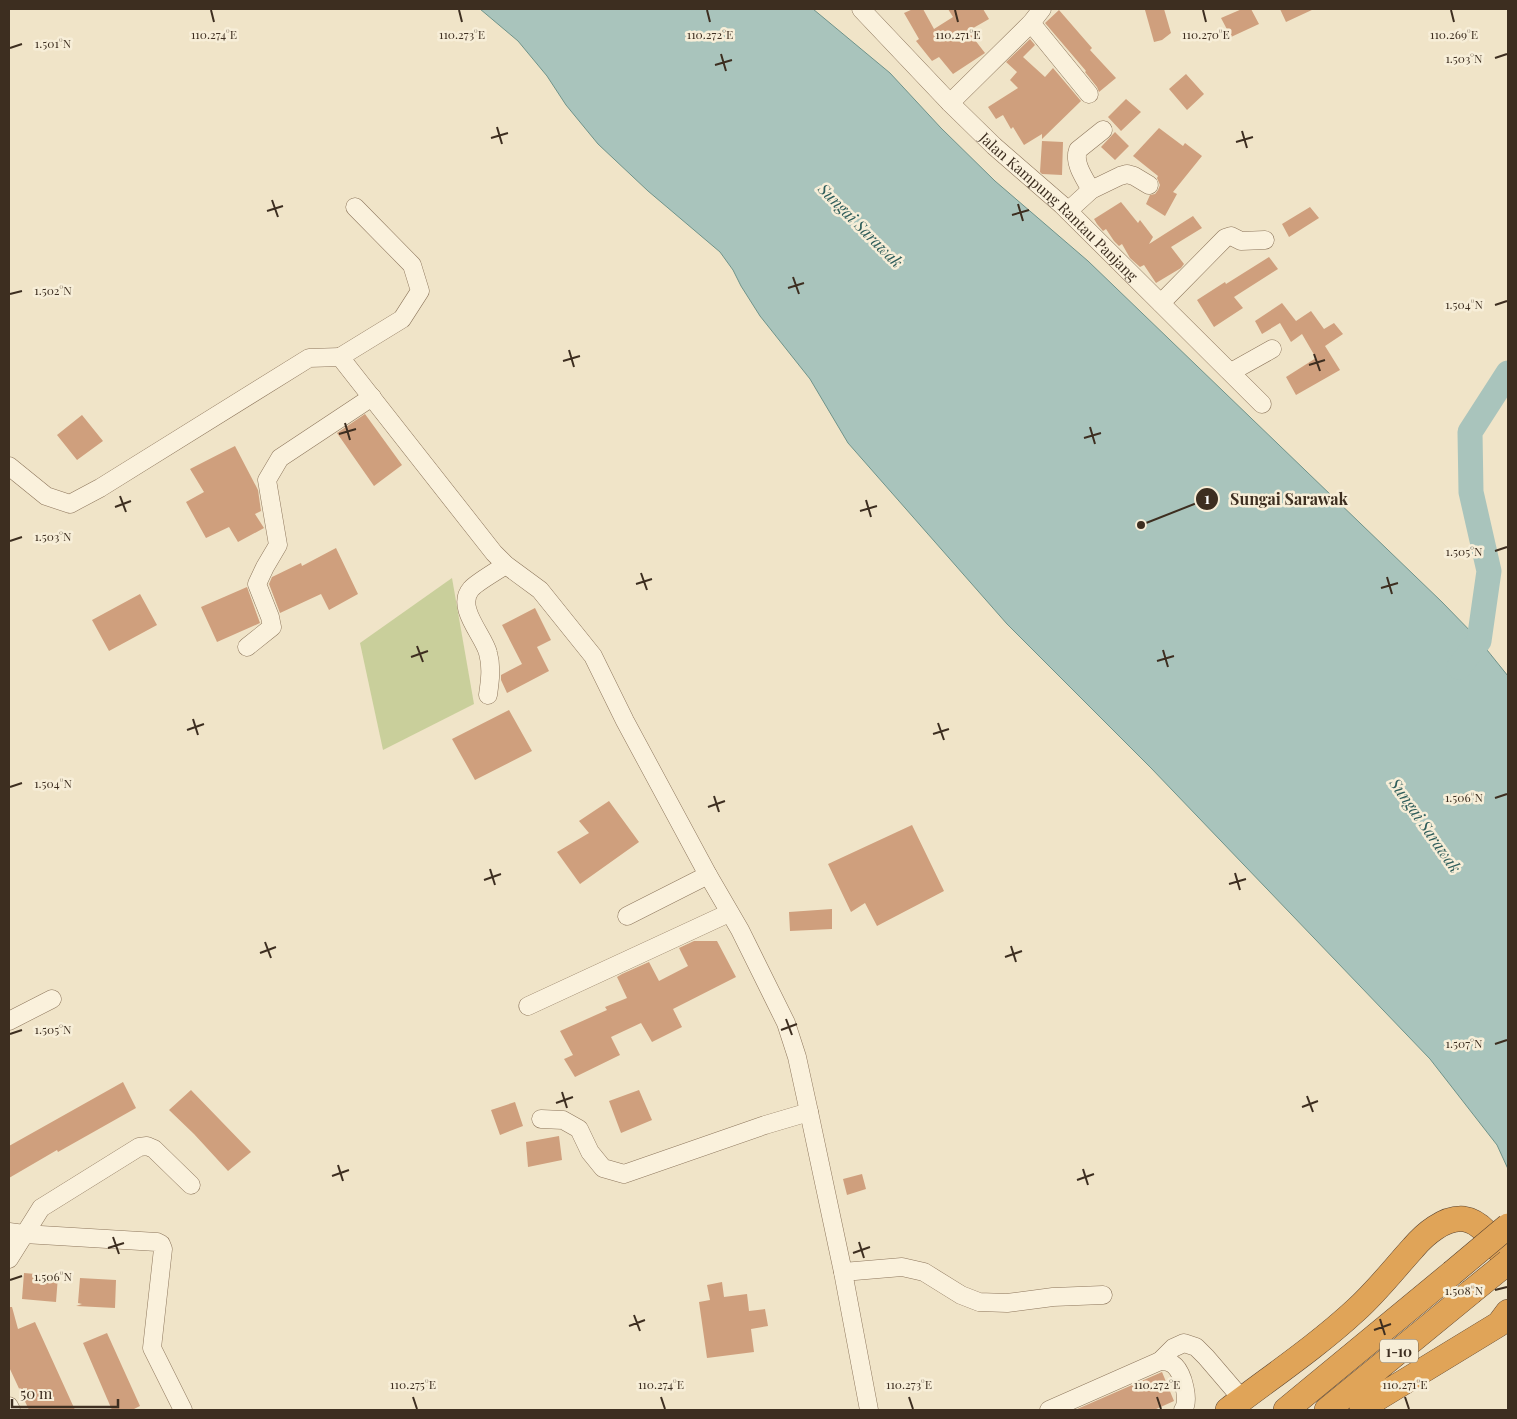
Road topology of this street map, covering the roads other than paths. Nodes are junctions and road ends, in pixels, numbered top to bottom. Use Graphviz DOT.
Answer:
graph roads {
  1 [pos="861,9"];
  2 [pos="1036,13"];
  3 [pos="1089,94"];
  4 [pos="950,103"];
  5 [pos="1103,130"];
  6 [pos="1149,185"];
  7 [pos="1091,190"];
  8 [pos="355,208"];
  9 [pos="1068,211"];
  10 [pos="1265,240"];
  11 [pos="1161,303"];
  12 [pos="1272,349"];
  13 [pos="340,357"];
  14 [pos="1232,372"];
  15 [pos="372,397"];
  16 [pos="1262,404"];
  17 [pos="9,466"];
  18 [pos="506,565"];
  19 [pos="248,647"];
  20 [pos="488,695"];
  21 [pos="708,875"];
  22 [pos="730,913"];
  23 [pos="627,916"];
  24 [pos="52,999"];
  25 [pos="528,1006"];
  26 [pos="9,1021"];
  27 [pos="809,1112"];
  28 [pos="541,1119"];
  29 [pos="191,1186"];
  30 [pos="1508,1226"];
  31 [pos="17,1233"];
  32 [pos="9,1259"];
  33 [pos="1508,1262"];
  34 [pos="843,1272"];
  35 [pos="1103,1295"];
  36 [pos="1508,1312"];
  37 [pos="1160,1361"];
  38 [pos="1235,1405"];
  39 [pos="9,1406"];
  40 [pos="11,1410"];
  41 [pos="183,1410"];
  42 [pos="869,1410"];
  43 [pos="1049,1410"];
  44 [pos="1183,1410"];
  45 [pos="1286,1410"];
  46 [pos="1327,1410"];
  47 [pos="1362,1410"];
  1 -- 4 [label="street, Jalan Kampung Rantau Panjang"];
  2 -- 3 [label="street"];
  2 -- 4 [label="street"];
  4 -- 9 [label="street, Jalan Kampung Rantau Panjang"];
  5 -- 7 [label="street"];
  6 -- 7 [label="street"];
  7 -- 9 [label="street"];
  8 -- 13 [label="street"];
  9 -- 11 [label="street, Jalan Kampung Rantau Panjang"];
  10 -- 11 [label="street"];
  11 -- 14 [label="street, Jalan Kampung Rantau Panjang"];
  12 -- 14 [label="street"];
  13 -- 15 [label="street"];
  13 -- 17 [label="street"];
  14 -- 16 [label="street, Jalan Kampung Rantau Panjang"];
  15 -- 18 [label="street"];
  15 -- 19 [label="street"];
  18 -- 20 [label="street"];
  18 -- 21 [label="street"];
  21 -- 22 [label="street"];
  21 -- 23 [label="street"];
  22 -- 25 [label="street"];
  22 -- 27 [label="street"];
  24 -- 26 [label="street"];
  27 -- 28 [label="street"];
  27 -- 34 [label="street"];
  29 -- 31 [label="street"];
  30 -- 45 [label="highway, 1-10, bridge"];
  31 -- 32 [label="street"];
  31 -- 41 [label="street"];
  33 -- 38 [label="highway"];
  33 -- 46 [label="highway, 1-10, bridge"];
  34 -- 35 [label="street"];
  34 -- 42 [label="street"];
  36 -- 47 [label="highway"];
  37 -- 38 [label="street"];
  37 -- 43 [label="street"];
  37 -- 44 [label="street"];
  39 -- 40 [label="street"];
}
